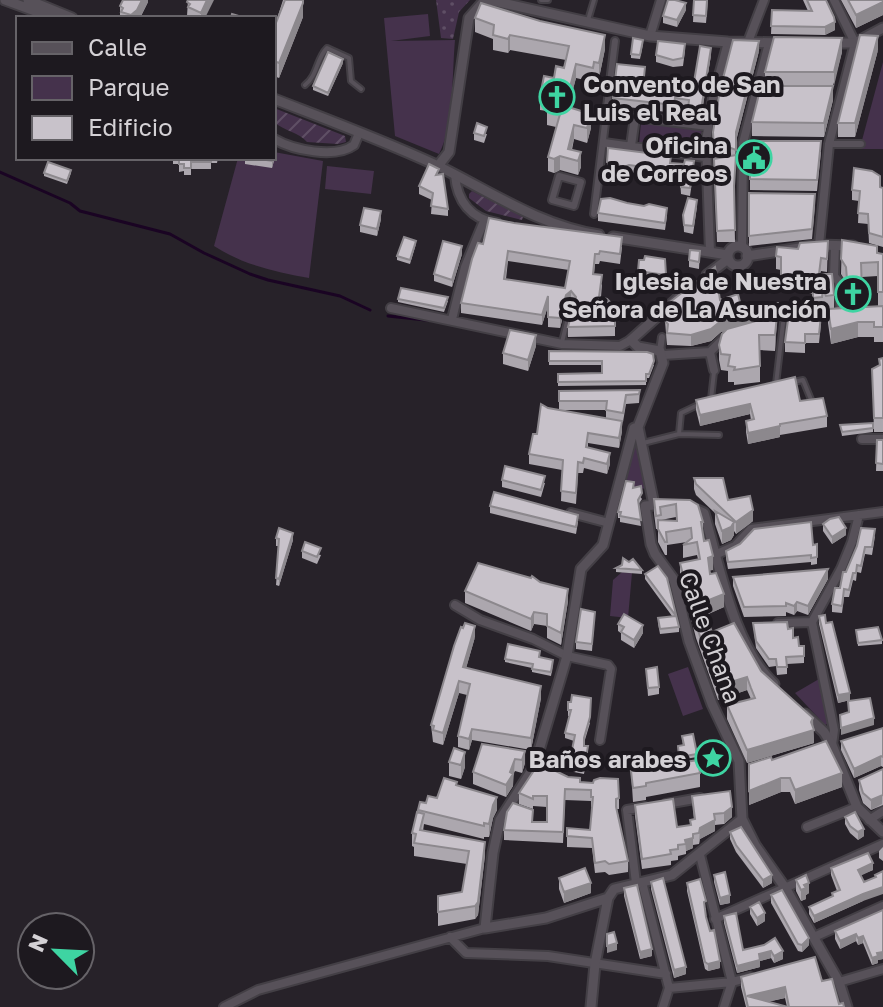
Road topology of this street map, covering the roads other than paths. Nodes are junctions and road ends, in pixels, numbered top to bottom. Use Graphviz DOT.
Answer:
graph roads {
  1 [pos="5,0"];
  2 [pos="28,0"];
  3 [pos="42,0"];
  4 [pos="487,0"];
  5 [pos="541,0"];
  6 [pos="548,0"];
  7 [pos="594,0"];
  8 [pos="661,0"];
  9 [pos="764,0"];
  10 [pos="834,0"];
  11 [pos="55,15"];
  12 [pos="587,23"];
  13 [pos="883,28"];
  14 [pos="650,36"];
  15 [pos="615,41"];
  16 [pos="728,42"];
  17 [pos="748,42"];
  18 [pos="769,43"];
  19 [pos="798,43"];
  20 [pos="826,43"];
  21 [pos="855,43"];
  22 [pos="305,85"];
  23 [pos="361,89"];
  24 [pos="755,93"];
  25 [pos="770,93"];
  26 [pos="828,93"];
  27 [pos="843,93"];
  28 [pos="276,100"];
  29 [pos="708,126"];
  30 [pos="359,133"];
  31 [pos="276,140"];
  32 [pos="604,143"];
  33 [pos="743,143"];
  34 [pos="757,143"];
  35 [pos="815,144"];
  36 [pos="829,144"];
  37 [pos="861,144"];
  38 [pos="631,146"];
  39 [pos="706,161"];
  40 [pos="718,164"];
  41 [pos="438,166"];
  42 [pos="455,175"];
  43 [pos="741,197"];
  44 [pos="755,197"];
  45 [pos="810,198"];
  46 [pos="824,198"];
  47 [pos="552,200"];
  48 [pos="594,214"];
  49 [pos="484,221"];
  50 [pos="514,225"];
  51 [pos="534,227"];
  52 [pos="583,232"];
  53 [pos="819,245"];
  54 [pos="835,246"];
  55 [pos="868,250"];
  56 [pos="710,252"];
  57 [pos="750,256"];
  58 [pos="728,257"];
  59 [pos="704,277"];
  60 [pos="692,287"];
  61 [pos="571,306"];
  62 [pos="391,308"];
  63 [pos="852,313"];
  64 [pos="452,319"];
  65 [pos="796,321"];
  66 [pos="783,323"];
  67 [pos="771,325"];
  68 [pos="735,335"];
  69 [pos="662,337"];
  70 [pos="631,340"];
  71 [pos="562,344"];
  72 [pos="710,352"];
  73 [pos="661,353"];
  74 [pos="714,370"];
  75 [pos="635,392"];
  76 [pos="650,392"];
  77 [pos="724,397"];
  78 [pos="711,400"];
  79 [pos="821,401"];
  80 [pos="638,427"];
  81 [pos="679,434"];
  82 [pos="719,435"];
  83 [pos="862,439"];
  84 [pos="883,439"];
  85 [pos="642,443"];
  86 [pos="654,505"];
  87 [pos="667,506"];
  88 [pos="680,506"];
  89 [pos="554,509"];
  90 [pos="883,512"];
  91 [pos="859,515"];
  92 [pos="609,523"];
  93 [pos="717,554"];
  94 [pos="841,569"];
  95 [pos="826,571"];
  96 [pos="455,605"];
  97 [pos="812,622"];
  98 [pos="737,624"];
  99 [pos="752,624"];
  100 [pos="767,624"];
  101 [pos="567,656"];
  102 [pos="779,688"];
  103 [pos="801,710"];
  104 [pos="600,740"];
  105 [pos="845,741"];
  106 [pos="832,745"];
  107 [pos="817,749"];
  108 [pos="523,756"];
  109 [pos="536,758"];
  110 [pos="756,769"];
  111 [pos="740,773"];
  112 [pos="861,782"];
  113 [pos="850,787"];
  114 [pos="740,792"];
  115 [pos="726,794"];
  116 [pos="712,796"];
  117 [pos="494,800"];
  118 [pos="508,806"];
  119 [pos="857,807"];
  120 [pos="883,811"];
  121 [pos="742,819"];
  122 [pos="869,820"];
  123 [pos="807,827"];
  124 [pos="883,832"];
  125 [pos="883,844"];
  126 [pos="481,847"];
  127 [pos="494,850"];
  128 [pos="700,855"];
  129 [pos="639,883"];
  130 [pos="786,889"];
  131 [pos="608,898"];
  132 [pos="883,906"];
  133 [pos="715,919"];
  134 [pos="485,928"];
  135 [pos="814,937"];
  136 [pos="447,938"];
  137 [pos="824,957"];
  138 [pos="808,961"];
  139 [pos="595,964"];
  140 [pos="883,969"];
  141 [pos="666,974"];
  142 [pos="763,974"];
  143 [pos="732,982"];
  144 [pos="839,982"];
  145 [pos="669,988"];
  146 [pos="224,1007"];
  147 [pos="591,1007"];
  148 [pos="663,1007"];
  149 [pos="724,1007"];
  150 [pos="847,1007"];
  1 -- 11 [label="street"];
  2 -- 11 [label="street"];
  3 -- 11 [label="street"];
  4 -- 12 [label="street"];
  4 -- 41 [label="street"];
  5 -- 6 [label="lane"];
  7 -- 12 [label="lane"];
  8 -- 14 [label="street"];
  9 -- 17 [label="street"];
  10 -- 21 [label="street"];
  12 -- 14 [label="street"];
  13 -- 21 [label="street"];
  14 -- 16 [label="street"];
  15 -- 32 [label="street"];
  16 -- 17 [label="street"];
  16 -- 29 [label="street"];
  17 -- 18 [label="street"];
  18 -- 19 [label="street"];
  18 -- 24 [label="street"];
  20 -- 21 [label="street"];
  21 -- 27 [label="street"];
  22 -- 23 [label="lane"];
  24 -- 25 [label="street"];
  24 -- 33 [label="street"];
  26 -- 27 [label="street"];
  27 -- 36 [label="street"];
  28 -- 30 [label="street"];
  29 -- 38 [label="street"];
  29 -- 39 [label="street"];
  30 -- 31 [label="street"];
  30 -- 41 [label="street"];
  32 -- 38 [label="street"];
  32 -- 48 [label="street"];
  33 -- 34 [label="street"];
  33 -- 43 [label="street"];
  35 -- 36 [label="street"];
  36 -- 37 [label="street"];
  36 -- 46 [label="street"];
  38 -- 39 [label="street"];
  39 -- 40 [label="street"];
  39 -- 56 [label="street"];
  41 -- 42 [label="street"];
  42 -- 49 [label="street"];
  42 -- 52 [label="street"];
  43 -- 44 [label="street"];
  43 -- 57 [label="street"];
  45 -- 46 [label="street"];
  46 -- 53 [label="street"];
  47 -- 47 [label="street"];
  49 -- 50 [label="street"];
  49 -- 64 [label="street"];
  51 -- 52 [label="street"];
  52 -- 56 [label="street"];
  53 -- 54 [label="street"];
  53 -- 57 [label="street"];
  54 -- 55 [label="street"];
  54 -- 63 [label="street"];
  56 -- 58 [label="street"];
  57 -- 58 [label="street"];
  57 -- 58 [label="street"];
  58 -- 59 [label="street"];
  60 -- 70 [label="street"];
  61 -- 71 [label="lane"];
  62 -- 64 [label="street"];
  64 -- 71 [label="street"];
  65 -- 66 [label="street"];
  66 -- 67 [label="street"];
  66 -- 79 [label="lane"];
  68 -- 72 [label="street"];
  69 -- 73 [label="street"];
  70 -- 71 [label="street"];
  70 -- 73 [label="street"];
  72 -- 73 [label="street"];
  72 -- 74 [label="street"];
  73 -- 76 [label="street"];
  74 -- 78 [label="lane"];
  75 -- 76 [label="street"];
  76 -- 80 [label="street"];
  77 -- 78 [label="lane"];
  78 -- 81 [label="lane"];
  80 -- 85 [label="street, Calle Chana"];
  80 -- 92 [label="street"];
  81 -- 82 [label="lane"];
  81 -- 85 [label="lane"];
  83 -- 84 [label="street"];
  85 -- 86 [label="street, Calle Chana"];
  86 -- 87 [label="street"];
  86 -- 111 [label="street, Calle Chana"];
  88 -- 93 [label="street"];
  89 -- 92 [label="street"];
  90 -- 91 [label="street"];
  91 -- 93 [label="street"];
  91 -- 94 [label="street"];
  92 -- 101 [label="street"];
  93 -- 98 [label="street"];
  94 -- 95 [label="street"];
  94 -- 97 [label="street"];
  96 -- 101 [label="street"];
  97 -- 100 [label="street"];
  97 -- 106 [label="street"];
  98 -- 99 [label="street"];
  98 -- 102 [label="street"];
  101 -- 104 [label="street"];
  101 -- 109 [label="street"];
  103 -- 106 [label="street"];
  105 -- 106 [label="street"];
  106 -- 107 [label="street"];
  106 -- 113 [label="street"];
  108 -- 109 [label="street"];
  109 -- 118 [label="street"];
  110 -- 111 [label="street"];
  111 -- 114 [label="street"];
  112 -- 113 [label="street"];
  113 -- 119 [label="street"];
  114 -- 115 [label="street"];
  114 -- 121 [label="street"];
  116 -- 129 [label="street"];
  117 -- 118 [label="street"];
  118 -- 127 [label="street"];
  119 -- 122 [label="street"];
  119 -- 123 [label="street"];
  120 -- 122 [label="street"];
  121 -- 128 [label="street"];
  121 -- 130 [label="street"];
  122 -- 124 [label="street"];
  125 -- 130 [label="street"];
  126 -- 127 [label="street"];
  127 -- 134 [label="street"];
  128 -- 129 [label="street"];
  128 -- 133 [label="street"];
  129 -- 131 [label="street"];
  129 -- 141 [label="street"];
  130 -- 133 [label="street"];
  130 -- 135 [label="street"];
  131 -- 134 [label="street"];
  131 -- 139 [label="street"];
  132 -- 135 [label="street"];
  133 -- 143 [label="street"];
  134 -- 136 [label="street"];
  135 -- 137 [label="street"];
  136 -- 139 [label="street"];
  136 -- 146 [label="street"];
  137 -- 138 [label="street"];
  137 -- 144 [label="street"];
  139 -- 141 [label="street"];
  139 -- 147 [label="street"];
  140 -- 144 [label="street"];
  141 -- 145 [label="street"];
  142 -- 143 [label="street"];
  143 -- 145 [label="street"];
  143 -- 149 [label="street"];
  144 -- 150 [label="street"];
  145 -- 148 [label="street"];
}
